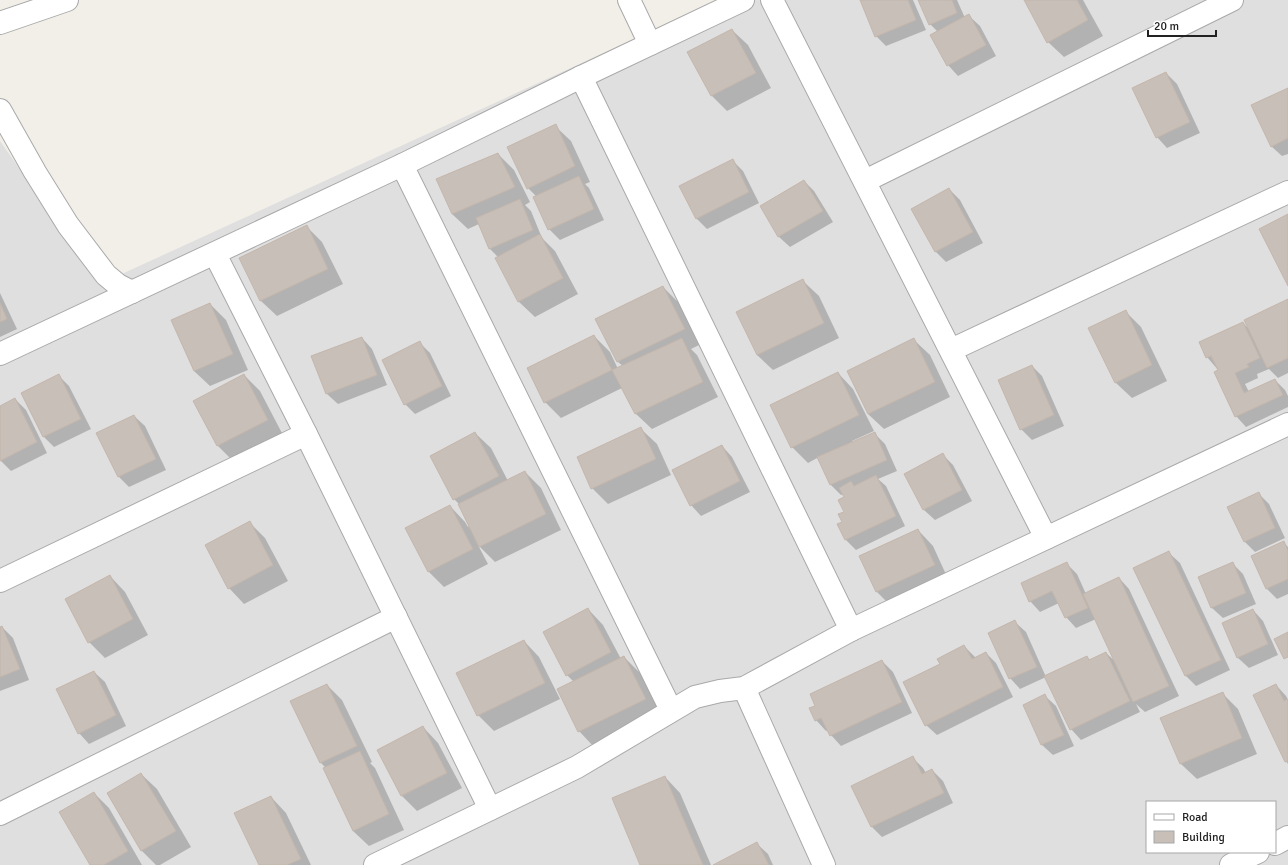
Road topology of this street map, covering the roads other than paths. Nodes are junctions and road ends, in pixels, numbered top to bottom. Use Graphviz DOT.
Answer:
graph roads {
  1 [pos="67,0"];
  2 [pos="629,0"];
  3 [pos="743,0"];
  4 [pos="772,0"];
  5 [pos="1232,0"];
  6 [pos="0,23"];
  7 [pos="650,44"];
  8 [pos="581,77"];
  9 [pos="0,110"];
  10 [pos="402,165"];
  11 [pos="865,182"];
  12 [pos="1288,192"];
  13 [pos="215,254"];
  14 [pos="132,292"];
  15 [pos="951,350"];
  16 [pos="0,354"];
  17 [pos="1288,424"];
  18 [pos="306,434"];
  19 [pos="1046,538"];
  20 [pos="0,581"];
  21 [pos="396,618"];
  22 [pos="851,630"];
  23 [pos="744,688"];
  24 [pos="671,710"];
  25 [pos="490,809"];
  26 [pos="0,814"];
  27 [pos="1288,837"];
  28 [pos="1276,843"];
  29 [pos="1256,853"];
  30 [pos="409,858"];
  31 [pos="375,865"];
  32 [pos="824,865"];
  33 [pos="1232,865"];
  1 -- 6 [label="street"];
  2 -- 7 [label="street"];
  3 -- 7 [label="street"];
  4 -- 11 [label="street"];
  5 -- 11 [label="street"];
  7 -- 8 [label="street"];
  8 -- 10 [label="street"];
  8 -- 22 [label="street"];
  9 -- 14 [label="street"];
  10 -- 13 [label="street"];
  10 -- 24 [label="street"];
  11 -- 15 [label="street"];
  12 -- 15 [label="street"];
  13 -- 14 [label="street"];
  13 -- 18 [label="street"];
  14 -- 16 [label="street"];
  15 -- 19 [label="street"];
  17 -- 19 [label="street"];
  18 -- 20 [label="street"];
  18 -- 21 [label="street"];
  19 -- 22 [label="street"];
  21 -- 25 [label="street"];
  21 -- 26 [label="street"];
  22 -- 23 [label="street"];
  23 -- 24 [label="street"];
  23 -- 32 [label="street"];
  24 -- 25 [label="street"];
  25 -- 30 [label="street"];
  27 -- 28 [label="street"];
  29 -- 33 [label="street"];
  30 -- 31 [label="street"];
}
